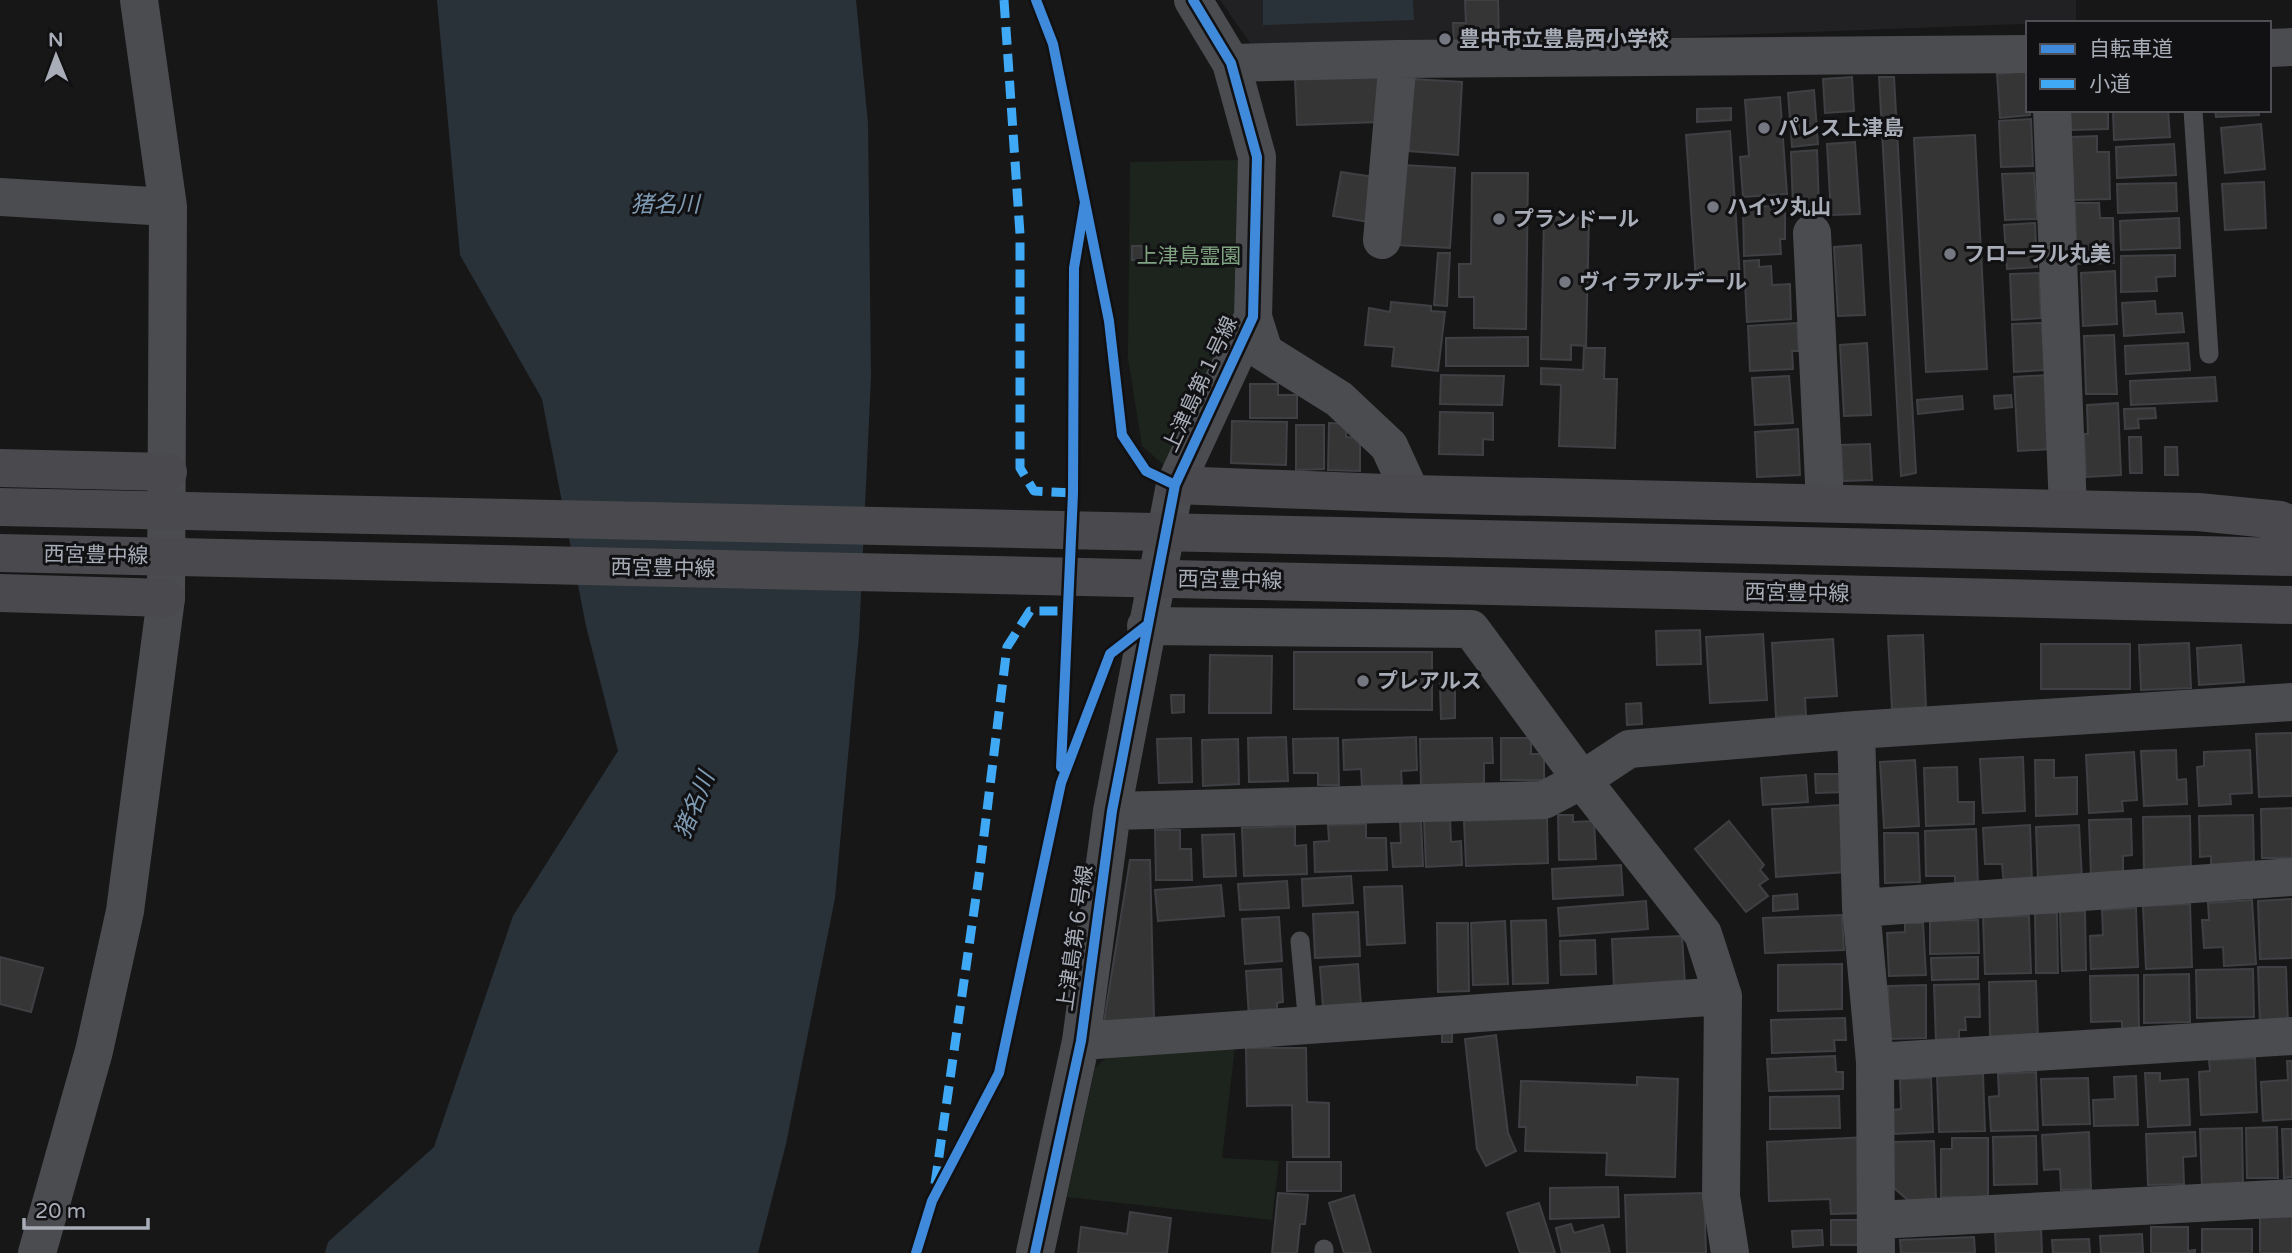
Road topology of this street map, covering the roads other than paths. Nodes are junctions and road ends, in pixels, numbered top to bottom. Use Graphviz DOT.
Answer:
graph roads {
  1 [pos="139,0"];
  2 [pos="1193,0"];
  3 [pos="2292,47"];
  4 [pos="2271,48"];
  5 [pos="2026,54"];
  6 [pos="1398,59"];
  7 [pos="1231,63"];
  8 [pos="2052,112"];
  9 [pos="2193,112"];
  10 [pos="0,197"];
  11 [pos="168,207"];
  12 [pos="1812,233"];
  13 [pos="1382,240"];
  14 [pos="1253,317"];
  15 [pos="2209,354"];
  16 [pos="0,468"];
  17 [pos="168,472"];
  18 [pos="1175,485"];
  19 [pos="1411,494"];
  20 [pos="1825,503"];
  21 [pos="0,507"];
  22 [pos="2068,509"];
  23 [pos="2292,525"];
  24 [pos="0,553"];
  25 [pos="2292,557"];
  26 [pos="0,593"];
  27 [pos="166,598"];
  28 [pos="2292,605"];
  29 [pos="1146,626"];
  30 [pos="2292,702"];
  31 [pos="1856,730"];
  32 [pos="1582,780"];
  33 [pos="1112,811"];
  34 [pos="2292,877"];
  35 [pos="1861,908"];
  36 [pos="1300,941"];
  37 [pos="1723,996"];
  38 [pos="1308,1025"];
  39 [pos="2292,1036"];
  40 [pos="1081,1041"];
  41 [pos="1875,1062"];
  42 [pos="2292,1198"];
  43 [pos="1877,1236"];
  44 [pos="37,1253"];
  45 [pos="1035,1253"];
  46 [pos="1730,1253"];
  1 -- 11 [label="street"];
  2 -- 7 [label="street, 上津島第１号線"];
  3 -- 4 [label="street"];
  5 -- 6 [label="street"];
  6 -- 7 [label="street"];
  6 -- 13 [label="street"];
  7 -- 14 [label="street, 上津島第１号線"];
  8 -- 22 [label="street"];
  9 -- 15 [label="lane"];
  10 -- 11 [label="street"];
  11 -- 17 [label="street"];
  12 -- 20 [label="street"];
  14 -- 18 [label="street, 上津島第１号線"];
  14 -- 19 [label="street"];
  16 -- 17 [label="main road"];
  17 -- 27 [label="street"];
  18 -- 19 [label="main road"];
  18 -- 29 [label="street, 上津島第１号線"];
  19 -- 20 [label="main road"];
  20 -- 22 [label="main road"];
  21 -- 25 [label="main road, bridge"];
  22 -- 23 [label="main road"];
  24 -- 28 [label="main road, 西宮豊中線, bridge"];
  26 -- 27 [label="main road"];
  27 -- 44 [label="street"];
  29 -- 32 [label="street"];
  29 -- 33 [label="street, 上津島第６号線"];
  30 -- 31 [label="street"];
  31 -- 32 [label="street"];
  31 -- 35 [label="street"];
  32 -- 33 [label="street"];
  32 -- 37 [label="street"];
  33 -- 40 [label="street, 上津島第６号線"];
  34 -- 35 [label="street"];
  35 -- 41 [label="street"];
  36 -- 38 [label="lane"];
  37 -- 38 [label="street"];
  37 -- 46 [label="street"];
  38 -- 40 [label="street"];
  39 -- 41 [label="street"];
  40 -- 45 [label="street, 上津島第６号線"];
  41 -- 43 [label="street"];
  42 -- 43 [label="street"];
}
